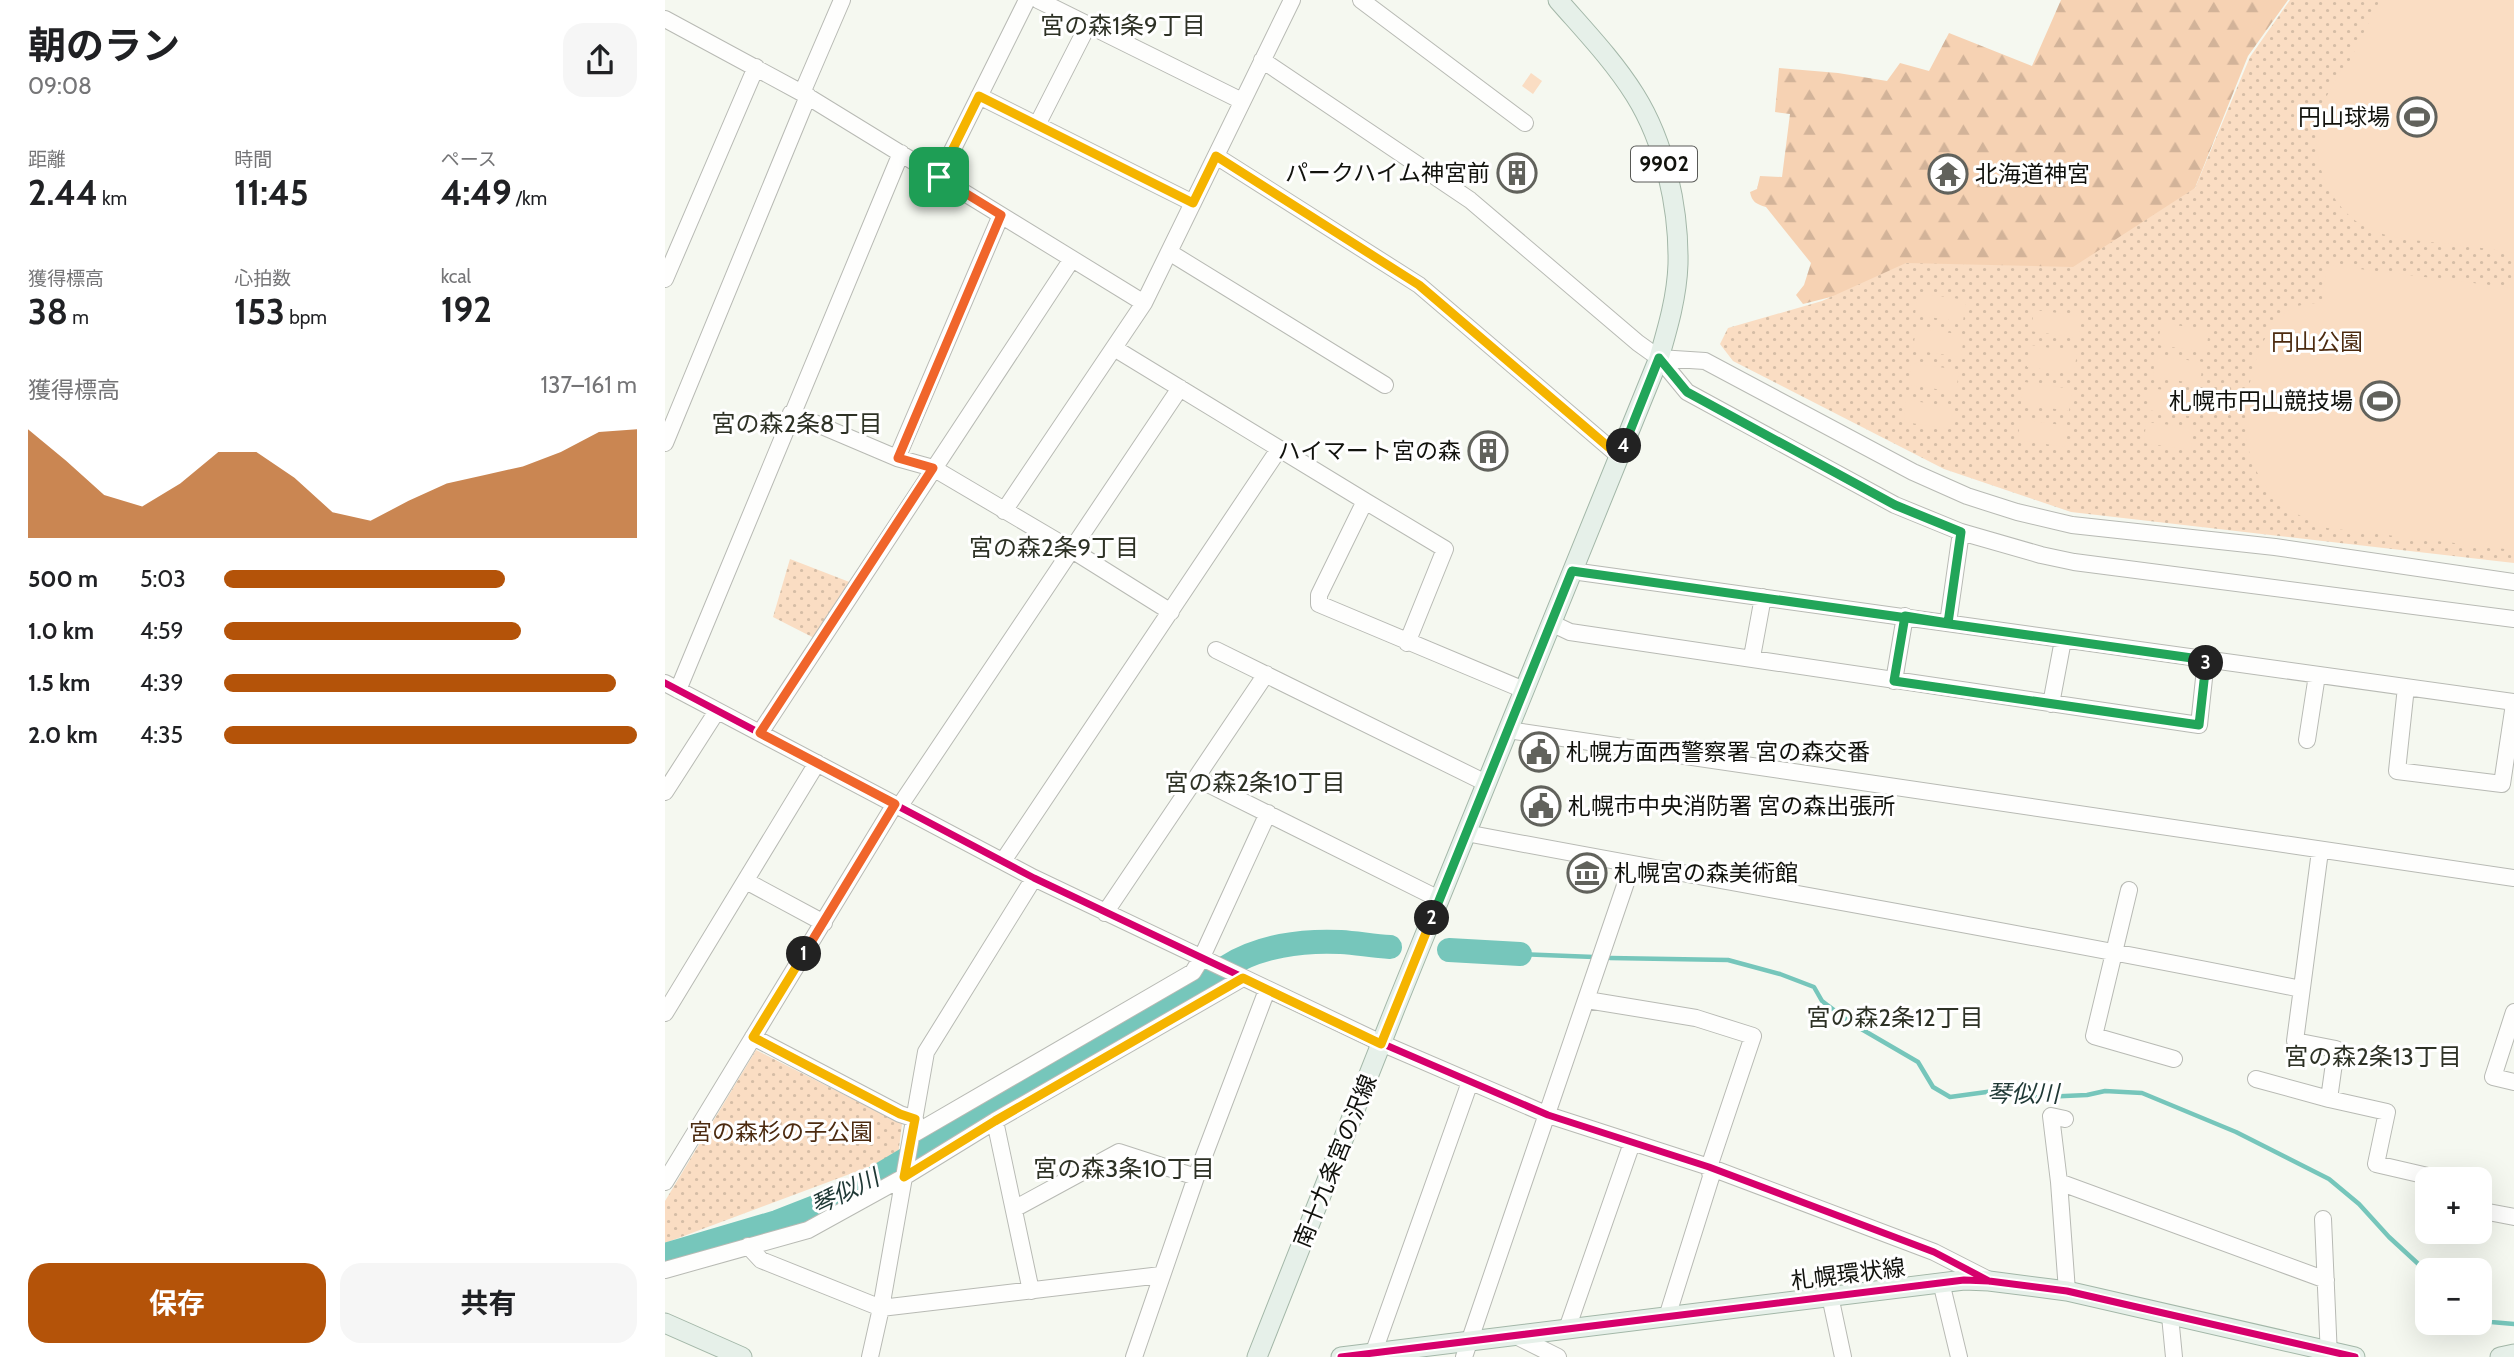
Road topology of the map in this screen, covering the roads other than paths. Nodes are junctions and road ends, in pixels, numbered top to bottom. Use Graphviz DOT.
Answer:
graph roads {
  1 [pos="1027,0"];
  2 [pos="1038,0"];
  3 [pos="1291,0"];
  4 [pos="1361,0"];
  5 [pos="1558,0"];
  6 [pos="839,1"];
  7 [pos="665,19"];
  8 [pos="1088,24"];
  9 [pos="1262,60"];
  10 [pos="756,66"];
  11 [pos="805,95"];
  12 [pos="979,96"];
  13 [pos="1242,101"];
  14 [pos="1525,123"];
  15 [pos="1037,125"];
  16 [pos="901,153"];
  17 [pos="1216,156"];
  18 [pos="939,177"];
  19 [pos="1193,203"];
  20 [pos="1001,215"];
  21 [pos="1169,252"];
  22 [pos="1072,259"];
  23 [pos="665,279"];
  24 [pos="1144,303"];
  25 [pos="1114,348"];
  26 [pos="1659,358"];
  27 [pos="1385,385"];
  28 [pos="1180,388"];
  29 [pos="791,413"];
  30 [pos="665,443"];
  31 [pos="1279,449"];
  32 [pos="1619,456"];
  33 [pos="898,458"];
  34 [pos="933,468"];
  35 [pos="1365,501"];
  36 [pos="1004,511"];
  37 [pos="1961,532"];
  38 [pos="1072,550"];
  39 [pos="1572,571"];
  40 [pos="2514,582"];
  41 [pos="1763,597"];
  42 [pos="1171,612"];
  43 [pos="1905,616"];
  44 [pos="2514,619"];
  45 [pos="1551,623"];
  46 [pos="1948,623"];
  47 [pos="2063,640"];
  48 [pos="1407,643"];
  49 [pos="1216,650"];
  50 [pos="1752,657"];
  51 [pos="2206,660"];
  52 [pos="1266,674"];
  53 [pos="2317,675"];
  54 [pos="1894,681"];
  55 [pos="671,687"];
  56 [pos="2406,687"];
  57 [pos="1524,690"];
  58 [pos="2514,703"];
  59 [pos="2051,704"];
  60 [pos="717,711"];
  61 [pos="1508,730"];
  62 [pos="760,733"];
  63 [pos="2307,740"];
  64 [pos="817,763"];
  65 [pos="1196,778"];
  66 [pos="1486,783"];
  67 [pos="665,792"];
  68 [pos="897,805"];
  69 [pos="1268,813"];
  70 [pos="1466,833"];
  71 [pos="2320,851"];
  72 [pos="1003,861"];
  73 [pos="1632,865"];
  74 [pos="1034,878"];
  75 [pos="2514,878"];
  76 [pos="747,881"];
  77 [pos="2129,890"];
  78 [pos="1439,899"];
  79 [pos="1105,913"];
  80 [pos="824,923"];
  81 [pos="2115,951"];
  82 [pos="1207,961"];
  83 [pos="1238,976"];
  84 [pos="2301,989"];
  85 [pos="1266,990"];
  86 [pos="1587,1000"];
  87 [pos="2514,1012"];
  88 [pos="665,1013"];
  89 [pos="753,1037"];
  90 [pos="1381,1044"];
  91 [pos="2174,1059"];
  92 [pos="2256,1079"];
  93 [pos="1470,1082"];
  94 [pos="2514,1082"];
  95 [pos="2329,1099"];
  96 [pos="1548,1115"];
  97 [pos="915,1119"];
  98 [pos="2065,1119"];
  99 [pos="995,1121"];
  100 [pos="911,1140"];
  101 [pos="1632,1143"];
  102 [pos="1710,1167"];
  103 [pos="905,1171"];
  104 [pos="2415,1173"];
  105 [pos="1196,1177"];
  106 [pos="665,1182"];
  107 [pos="2059,1182"];
  108 [pos="1014,1209"];
  109 [pos="2492,1213"];
  110 [pos="2514,1217"];
  111 [pos="2323,1219"];
  112 [pos="748,1246"];
  113 [pos="665,1270"];
  114 [pos="1161,1275"];
  115 [pos="1989,1280"];
  116 [pos="2326,1280"];
  117 [pos="1941,1282"];
  118 [pos="1031,1291"];
  119 [pos="2067,1291"];
  120 [pos="1830,1296"];
  121 [pos="881,1308"];
  122 [pos="2170,1316"];
  123 [pos="1667,1317"];
  124 [pos="665,1323"];
  125 [pos="1567,1329"];
  126 [pos="1516,1336"];
  127 [pos="1467,1349"];
  128 [pos="2328,1354"];
  129 [pos="2514,1354"];
  130 [pos="1373,1355"];
  131 [pos="741,1357"];
  132 [pos="870,1357"];
  133 [pos="1133,1357"];
  134 [pos="1257,1357"];
  135 [pos="1341,1357"];
  136 [pos="1557,1357"];
  137 [pos="1843,1357"];
  138 [pos="1959,1357"];
  139 [pos="2175,1357"];
  140 [pos="2355,1357"];
  141 [pos="2500,1357"];
  1 -- 12 [label="street"];
  2 -- 8 [label="street"];
  3 -- 9 [label="street"];
  4 -- 14 [label="street"];
  5 -- 26 [label="main road, 南十九条宮の沢線 / 9902"];
  6 -- 11 [label="street"];
  7 -- 10 [label="street"];
  8 -- 13 [label="street"];
  8 -- 15 [label="street"];
  9 -- 13 [label="street"];
  9 -- 26 [label="street"];
  10 -- 11 [label="street"];
  10 -- 23 [label="street"];
  11 -- 16 [label="street"];
  11 -- 30 [label="street"];
  12 -- 15 [label="street"];
  12 -- 18 [label="street"];
  13 -- 17 [label="street"];
  15 -- 19 [label="street"];
  16 -- 18 [label="street"];
  16 -- 29 [label="street"];
  17 -- 19 [label="street"];
  17 -- 32 [label="street"];
  18 -- 20 [label="street"];
  19 -- 21 [label="street"];
  20 -- 22 [label="street"];
  20 -- 33 [label="street"];
  21 -- 24 [label="street"];
  21 -- 27 [label="street"];
  22 -- 24 [label="street"];
  22 -- 34 [label="street"];
  24 -- 25 [label="street"];
  25 -- 28 [label="street"];
  25 -- 36 [label="street"];
  26 -- 32 [label="main road, 南十九条宮の沢線 / 9902"];
  26 -- 37 [label="street"];
  26 -- 40 [label="street"];
  28 -- 31 [label="street"];
  28 -- 38 [label="street"];
  29 -- 33 [label="street"];
  29 -- 55 [label="street"];
  31 -- 35 [label="street"];
  31 -- 42 [label="street"];
  32 -- 39 [label="main road, 南十九条宮の沢線 / 9902"];
  33 -- 34 [label="street"];
  34 -- 36 [label="street"];
  34 -- 62 [label="street"];
  35 -- 48 [label="street"];
  35 -- 48 [label="street"];
  36 -- 38 [label="street"];
  37 -- 44 [label="street"];
  37 -- 46 [label="street"];
  38 -- 42 [label="street"];
  38 -- 68 [label="street"];
  39 -- 41 [label="street"];
  39 -- 45 [label="main road, 南十九条宮の沢線 / 9902"];
  41 -- 43 [label="street"];
  41 -- 50 [label="street"];
  42 -- 72 [label="street"];
  43 -- 46 [label="street"];
  43 -- 54 [label="street"];
  45 -- 50 [label="street"];
  45 -- 57 [label="main road, 南十九条宮の沢線 / 9902"];
  46 -- 47 [label="street"];
  47 -- 51 [label="street"];
  47 -- 59 [label="street"];
  48 -- 57 [label="street"];
  49 -- 52 [label="street"];
  50 -- 54 [label="street"];
  51 -- 53 [label="street"];
  51 -- 59 [label="street"];
  52 -- 65 [label="street"];
  52 -- 66 [label="street"];
  53 -- 56 [label="street"];
  53 -- 63 [label="street"];
  54 -- 59 [label="street"];
  55 -- 60 [label="street"];
  56 -- 58 [label="street"];
  56 -- 58 [label="street"];
  57 -- 61 [label="main road, 南十九条宮の沢線 / 9902"];
  60 -- 62 [label="street"];
  60 -- 67 [label="street"];
  61 -- 66 [label="main road, 南十九条宮の沢線 / 9902"];
  61 -- 71 [label="street"];
  62 -- 64 [label="street"];
  64 -- 68 [label="street"];
  64 -- 76 [label="street"];
  65 -- 69 [label="street"];
  65 -- 79 [label="street"];
  66 -- 70 [label="main road, 南十九条宮の沢線 / 9902"];
  68 -- 72 [label="street"];
  68 -- 80 [label="street"];
  69 -- 78 [label="street"];
  69 -- 82 [label="street"];
  70 -- 73 [label="street"];
  70 -- 78 [label="main road, 南十九条宮の沢線 / 9902"];
  71 -- 75 [label="street"];
  71 -- 84 [label="street"];
  72 -- 74 [label="street"];
  73 -- 81 [label="street"];
  73 -- 86 [label="street"];
  74 -- 79 [label="street"];
  74 -- 97 [label="street"];
  76 -- 80 [label="street"];
  76 -- 88 [label="street"];
  77 -- 81 [label="street"];
  78 -- 90 [label="main road, 南十九条宮の沢線 / 9902"];
  79 -- 82 [label="street"];
  80 -- 89 [label="street"];
  81 -- 84 [label="street"];
  81 -- 91 [label="street"];
  82 -- 83 [label="street"];
  82 -- 100 [label="street"];
  83 -- 85 [label="street"];
  83 -- 99 [label="street"];
  84 -- 95 [label="street"];
  85 -- 90 [label="street"];
  85 -- 105 [label="street"];
  86 -- 96 [label="street"];
  86 -- 102 [label="street"];
  87 -- 94 [label="street"];
  89 -- 97 [label="street"];
  89 -- 106 [label="street"];
  90 -- 93 [label="street"];
  90 -- 134 [label="main road, 南十九条宮の沢線 / 9902"];
  92 -- 95 [label="street"];
  93 -- 96 [label="street"];
  93 -- 130 [label="street"];
  95 -- 104 [label="street"];
  96 -- 101 [label="street"];
  96 -- 127 [label="street"];
  97 -- 100 [label="street"];
  98 -- 107 [label="street"];
  99 -- 103 [label="street"];
  99 -- 108 [label="street"];
  100 -- 103 [label="street"];
  101 -- 102 [label="street"];
  101 -- 125 [label="street"];
  102 -- 115 [label="street"];
  102 -- 123 [label="street"];
  103 -- 112 [label="street"];
  103 -- 121 [label="street"];
  105 -- 108 [label="street"];
  105 -- 114 [label="street"];
  107 -- 116 [label="street"];
  107 -- 119 [label="street"];
  108 -- 118 [label="street"];
  109 -- 110 [label="street"];
  111 -- 116 [label="street"];
  112 -- 113 [label="street"];
  112 -- 121 [label="street"];
  114 -- 118 [label="street"];
  114 -- 133 [label="street"];
  115 -- 117 [label="main road, 札幌環状線"];
  115 -- 119 [label="main road, 札幌環状線"];
  116 -- 128 [label="street"];
  117 -- 120 [label="main road, 札幌環状線"];
  117 -- 138 [label="street"];
  118 -- 121 [label="street"];
  119 -- 122 [label="main road, 札幌環状線"];
  120 -- 123 [label="main road, 札幌環状線"];
  120 -- 137 [label="street"];
  121 -- 132 [label="street"];
  122 -- 128 [label="main road, 札幌環状線"];
  122 -- 139 [label="street"];
  123 -- 125 [label="main road, 札幌環状線"];
  124 -- 131 [label="main road"];
  125 -- 126 [label="main road, 札幌環状線"];
  126 -- 127 [label="main road, 札幌環状線"];
  126 -- 136 [label="street"];
  127 -- 130 [label="main road, 札幌環状線"];
  128 -- 140 [label="main road, 札幌環状線"];
  129 -- 141 [label="main road"];
  130 -- 135 [label="main road, 札幌環状線"];
}
